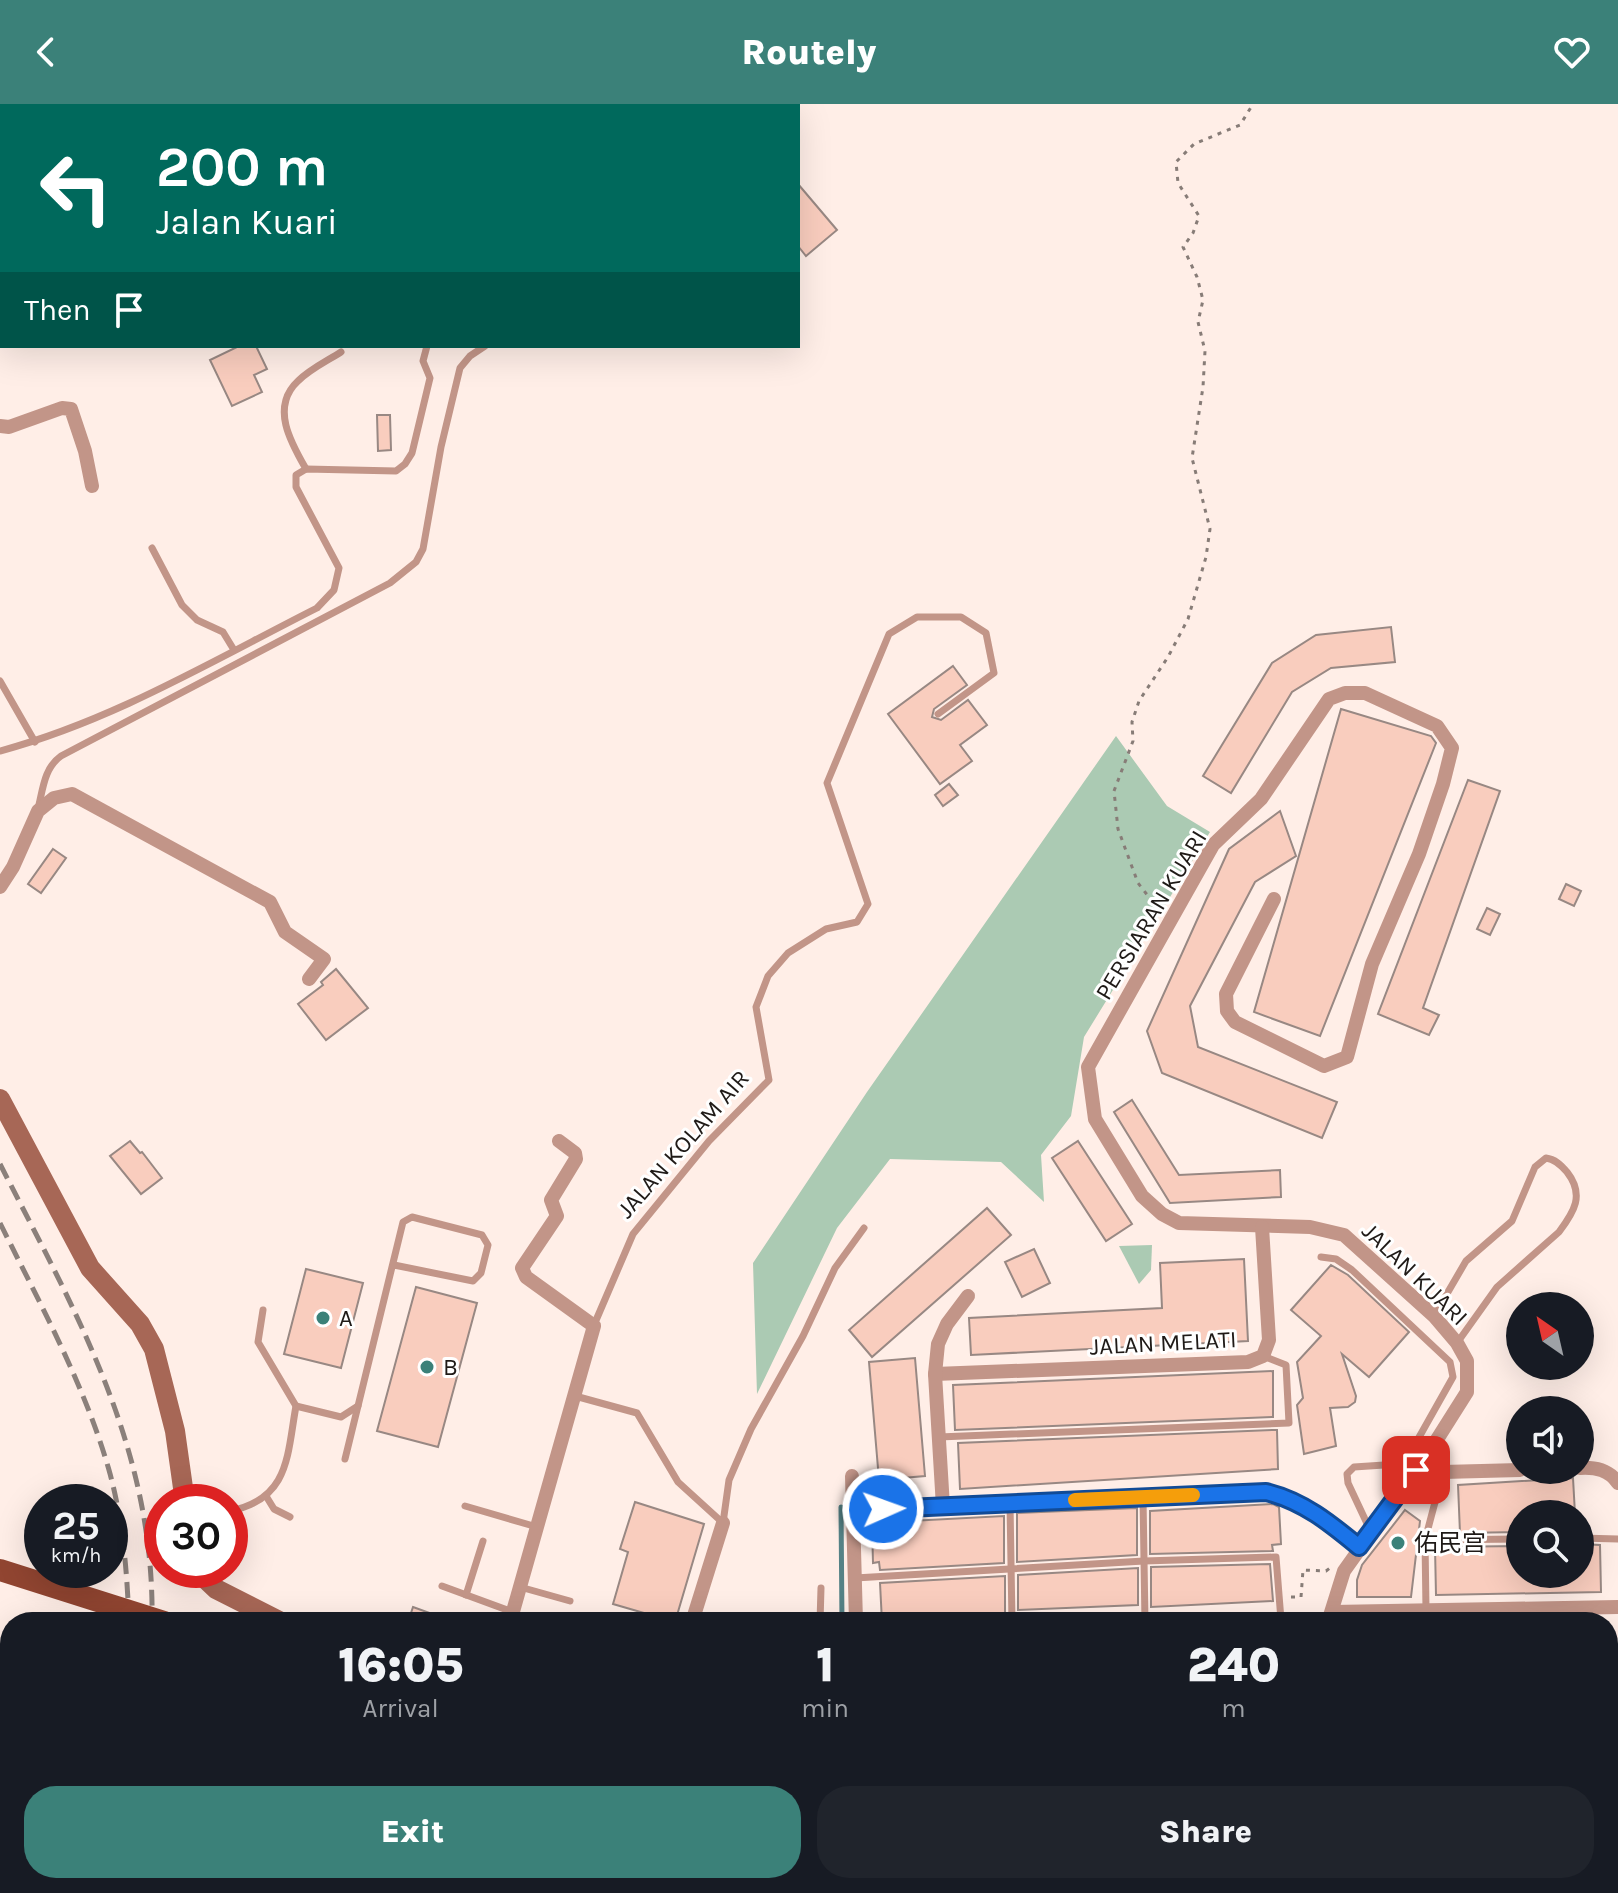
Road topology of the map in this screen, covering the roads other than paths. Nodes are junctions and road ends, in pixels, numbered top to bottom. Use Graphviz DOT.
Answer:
graph roads {
  1 [pos="426,348"];
  2 [pos="482,348"];
  3 [pos="341,352"];
  4 [pos="0,426"];
  5 [pos="306,469"];
  6 [pos="92,486"];
  7 [pos="152,548"];
  8 [pos="234,650"];
  9 [pos="0,681"];
  10 [pos="938,714"];
  11 [pos="35,742"];
  12 [pos="0,751"];
  13 [pos="38,811"];
  14 [pos="0,887"];
  15 [pos="1274,899"];
  16 [pos="309,979"];
  17 [pos="0,1099"];
  18 [pos="559,1141"];
  19 [pos="1262,1227"];
  20 [pos="1310,1227"];
  21 [pos="864,1228"];
  22 [pos="1321,1257"];
  23 [pos="394,1265"];
  24 [pos="968,1296"];
  25 [pos="1406,1305"];
  26 [pos="263,1310"];
  27 [pos="1434,1316"];
  28 [pos="594,1326"];
  29 [pos="1457,1343"];
  30 [pos="1263,1356"];
  31 [pos="935,1374"];
  32 [pos="574,1395"];
  33 [pos="296,1406"];
  34 [pos="358,1406"];
  35 [pos="939,1437"];
  36 [pos="345,1459"];
  37 [pos="1594,1467"];
  38 [pos="1506,1470"];
  39 [pos="1443,1472"];
  40 [pos="852,1476"];
  41 [pos="1618,1483"];
  42 [pos="182,1484"];
  43 [pos="266,1496"];
  44 [pos="1143,1497"];
  45 [pos="248,1504"];
  46 [pos="1010,1504"];
  47 [pos="465,1506"];
  48 [pos="943,1507"];
  49 [pos="853,1510"];
  50 [pos="290,1517"];
  51 [pos="723,1523"];
  52 [pos="537,1527"];
  53 [pos="1371,1532"];
  54 [pos="1594,1538"];
  55 [pos="1506,1539"];
  56 [pos="1618,1539"];
  57 [pos="1425,1540"];
  58 [pos="483,1541"];
  59 [pos="1359,1547"];
  60 [pos="1144,1561"];
  61 [pos="1011,1569"];
  62 [pos="0,1570"];
  63 [pos="855,1578"];
  64 [pos="442,1586"];
  65 [pos="520,1587"];
  66 [pos="215,1588"];
  67 [pos="821,1588"];
  68 [pos="466,1595"];
  69 [pos="570,1601"];
  70 [pos="1426,1610"];
  71 [pos="132,1612"];
  72 [pos="261,1612"];
  73 [pos="501,1612"];
  74 [pos="512,1612"];
  75 [pos="695,1612"];
  76 [pos="820,1612"];
  77 [pos="856,1612"];
  78 [pos="1012,1612"];
  79 [pos="1145,1612"];
  80 [pos="1280,1612"];
  81 [pos="1332,1612"];
  82 [pos="1399,1612"];
  83 [pos="1437,1612"];
  1 -- 5 [label="lane"];
  2 -- 13 [label="lane"];
  3 -- 5 [label="lane"];
  4 -- 6 [label="street"];
  5 -- 8 [label="lane"];
  7 -- 8 [label="lane"];
  8 -- 11 [label="lane"];
  9 -- 11 [label="lane"];
  10 -- 28 [label="lane, JALAN KOLAM AIR"];
  11 -- 12 [label="lane"];
  13 -- 14 [label="street"];
  13 -- 16 [label="street"];
  15 -- 19 [label="street, PERSIARAN KUARI"];
  17 -- 42 [label="street"];
  18 -- 28 [label="street"];
  19 -- 20 [label="street, PERSIARAN KUARI"];
  19 -- 30 [label="street, JALAN MELATI"];
  20 -- 25 [label="street, JALAN KUARI"];
  21 -- 51 [label="lane"];
  22 -- 25 [label="lane"];
  23 -- 23 [label="lane"];
  23 -- 34 [label="lane"];
  24 -- 31 [label="street"];
  25 -- 27 [label="street, JALAN KUARI"];
  25 -- 53 [label="lane"];
  26 -- 33 [label="lane"];
  27 -- 29 [label="street, JALAN KUARI"];
  27 -- 29 [label="lane"];
  28 -- 32 [label="street, JALAN KOLAM AIR"];
  29 -- 53 [label="street, JALAN KUARI"];
  30 -- 31 [label="street, JALAN MELATI"];
  30 -- 35 [label="lane"];
  31 -- 35 [label="street"];
  32 -- 51 [label="lane"];
  32 -- 52 [label="street, JALAN KOLAM AIR"];
  33 -- 34 [label="lane"];
  33 -- 43 [label="lane"];
  34 -- 36 [label="lane"];
  35 -- 48 [label="street"];
  37 -- 41 [label="street"];
  38 -- 39 [label="street"];
  39 -- 57 [label="lane"];
  40 -- 49 [label="street"];
  43 -- 45 [label="lane"];
  43 -- 50 [label="lane"];
  44 -- 46 [label="street"];
  44 -- 59 [label="street"];
  44 -- 60 [label="lane"];
  46 -- 48 [label="street"];
  46 -- 61 [label="lane"];
  47 -- 52 [label="lane"];
  48 -- 49 [label="street"];
  49 -- 63 [label="street"];
  51 -- 75 [label="street"];
  52 -- 65 [label="street, JALAN KOLAM AIR"];
  53 -- 59 [label="street, JALAN KUARI"];
  54 -- 56 [label="lane"];
  55 -- 57 [label="lane"];
  57 -- 70 [label="lane"];
  58 -- 68 [label="lane"];
  59 -- 81 [label="street, JALAN KUARI"];
  60 -- 61 [label="lane"];
  60 -- 79 [label="lane"];
  60 -- 80 [label="lane"];
  61 -- 63 [label="lane"];
  61 -- 78 [label="lane"];
  62 -- 71 [label="main road, bridge"];
  63 -- 77 [label="street"];
  64 -- 68 [label="lane"];
  65 -- 69 [label="lane"];
  65 -- 74 [label="street, JALAN KOLAM AIR"];
  66 -- 72 [label="street"];
  67 -- 76 [label="lane"];
  68 -- 73 [label="lane"];
  70 -- 82 [label="street"];
  70 -- 83 [label="street"];
}
